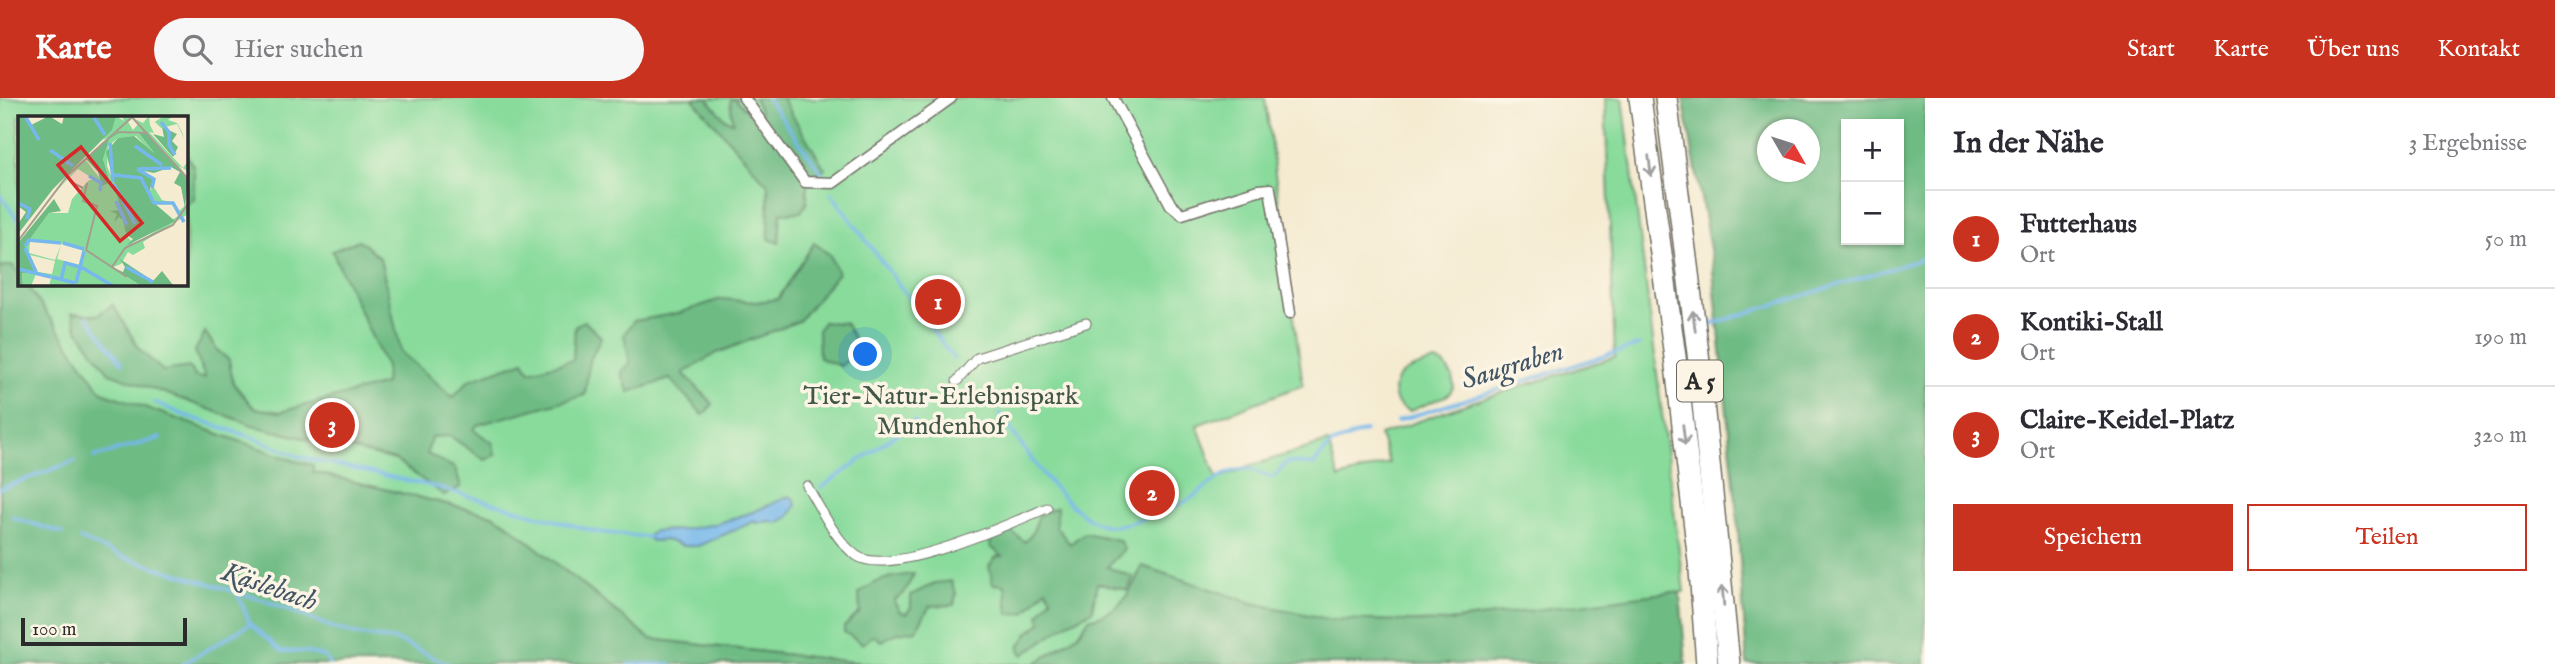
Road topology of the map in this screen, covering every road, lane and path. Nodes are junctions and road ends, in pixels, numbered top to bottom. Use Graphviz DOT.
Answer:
graph roads {
  1 [pos="744,98"];
  2 [pos="951,98"];
  3 [pos="1113,98"];
  4 [pos="1640,98"];
  5 [pos="1666,98"];
  6 [pos="1290,313"];
  7 [pos="1086,323"];
  8 [pos="957,381"];
  9 [pos="807,486"];
  10 [pos="1047,508"];
  11 [pos="1707,664"];
  12 [pos="1729,664"];
  1 -- 2 [label="street"];
  3 -- 6 [label="street"];
  4 -- 11 [label="highway, A 5, one-way"];
  12 -- 5 [label="highway, A 5, one-way"];
  7 -- 8 [label="street"];
  9 -- 10 [label="street"];
}
